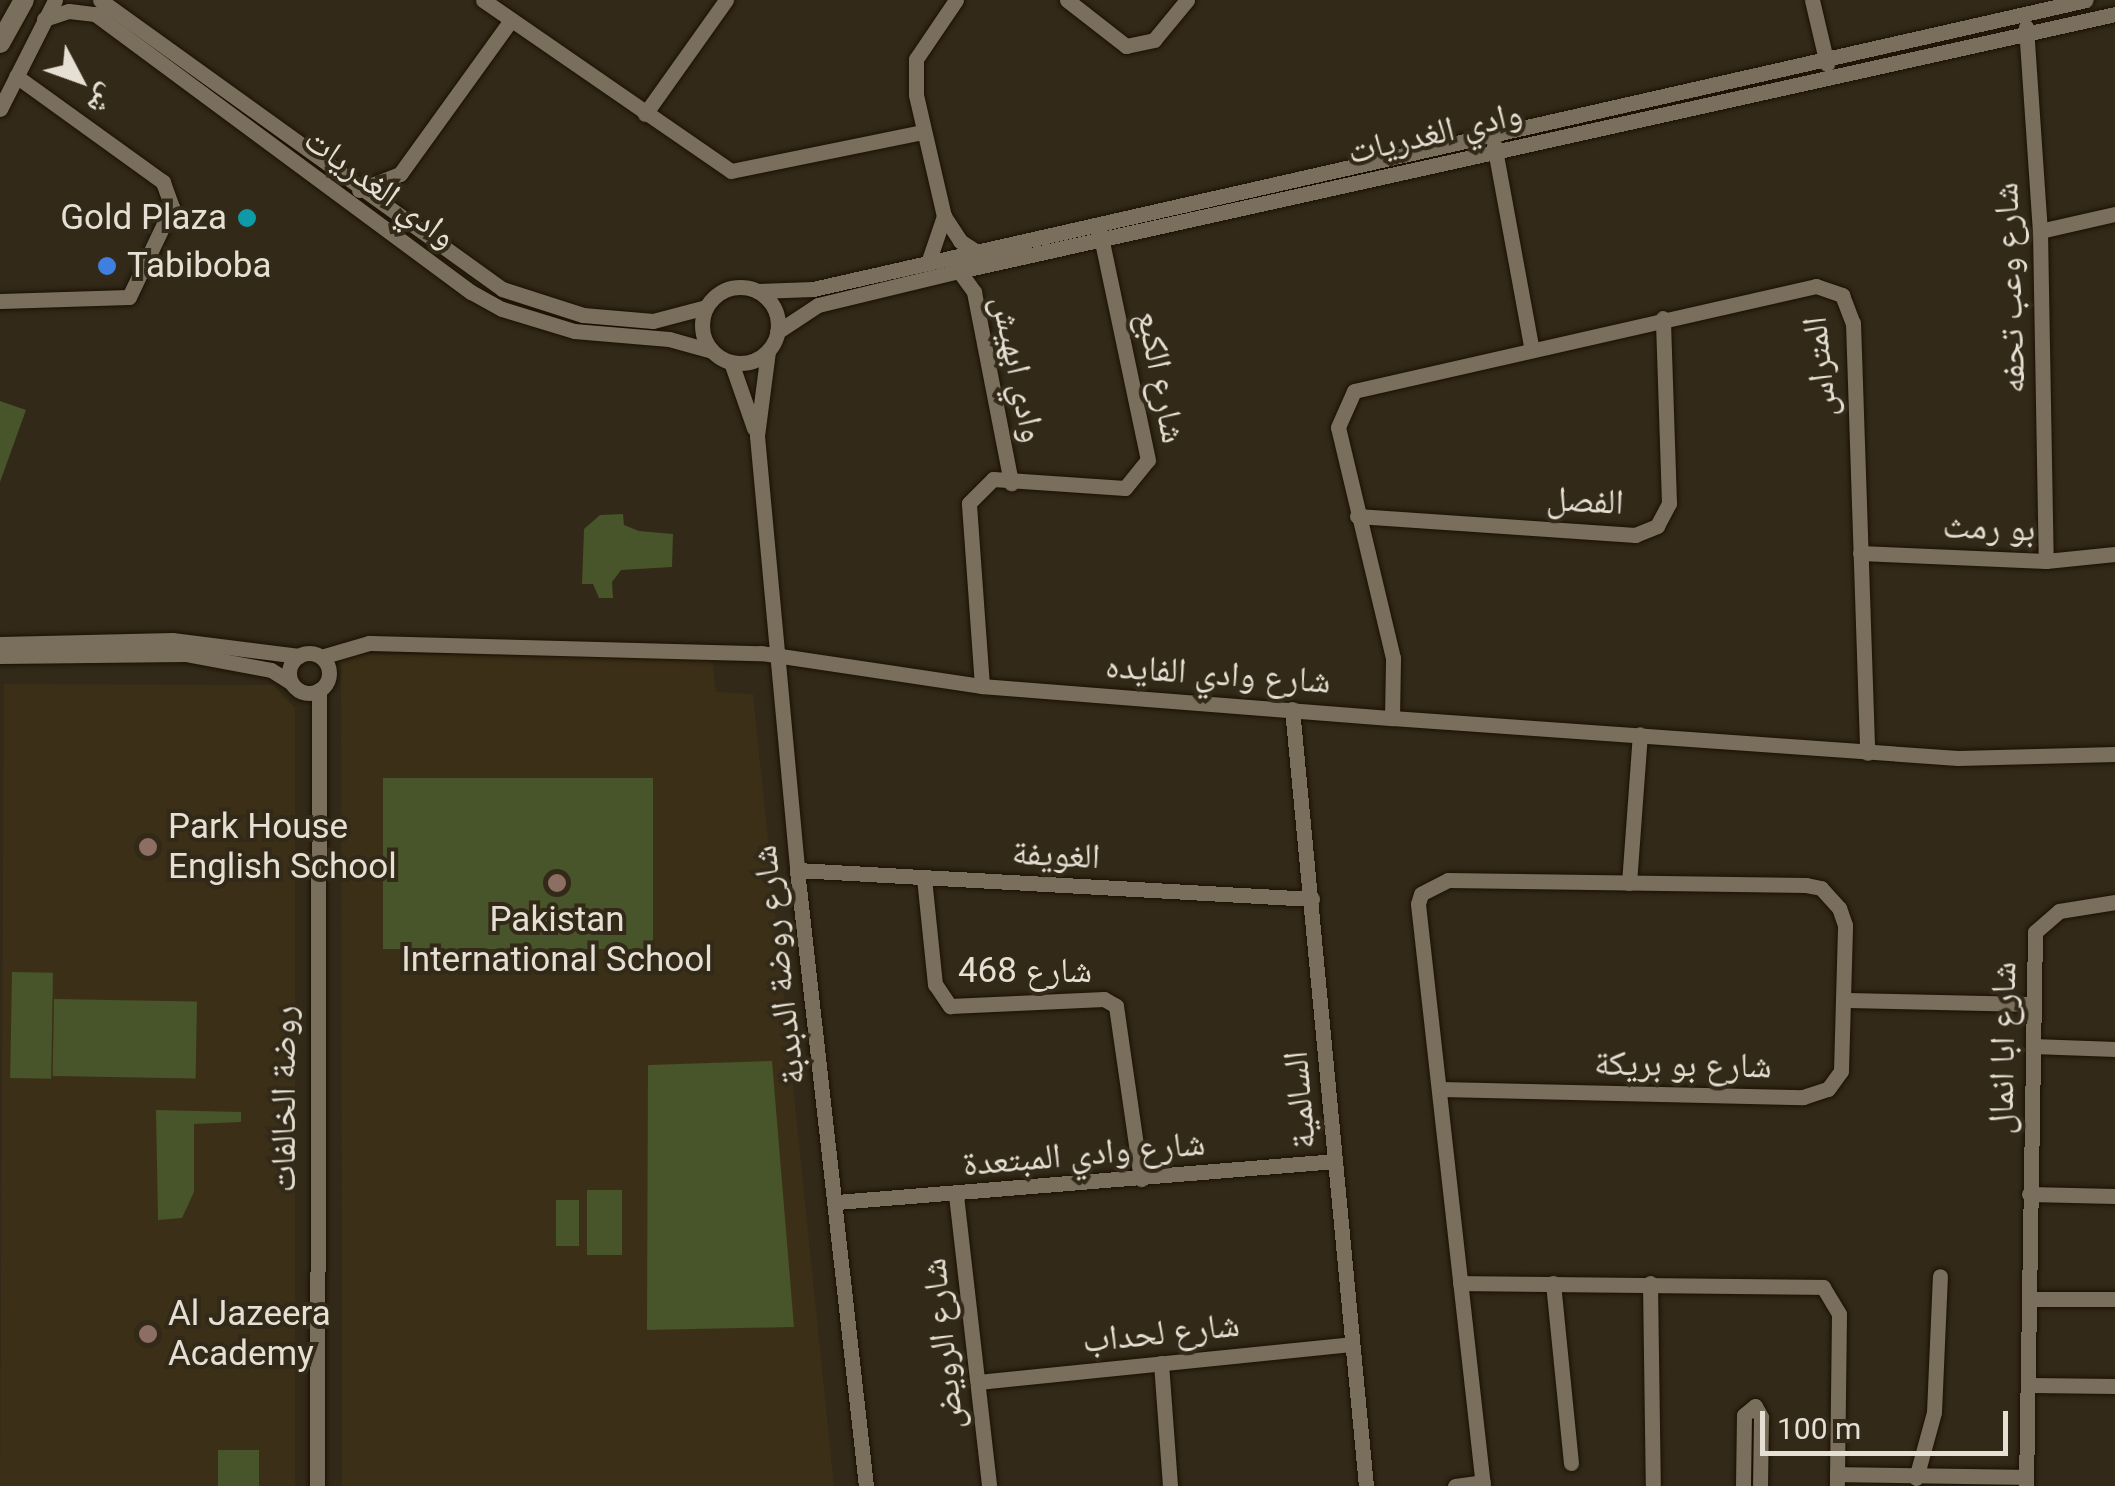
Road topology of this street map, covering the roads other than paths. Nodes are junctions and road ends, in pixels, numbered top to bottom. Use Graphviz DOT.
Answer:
graph roads {
  1 [pos="24,0"];
  2 [pos="55,0"];
  3 [pos="483,0"];
  4 [pos="726,0"];
  5 [pos="956,0"];
  6 [pos="1067,0"];
  7 [pos="1187,0"];
  8 [pos="1812,0"];
  9 [pos="2086,0"];
  10 [pos="108,2"];
  11 [pos="2024,14"];
  12 [pos="2115,14"];
  13 [pos="44,19"];
  14 [pos="511,20"];
  15 [pos="2027,33"];
  16 [pos="0,43"];
  17 [pos="1827,67"];
  18 [pos="16,76"];
  19 [pos="0,109"];
  20 [pos="645,114"];
  21 [pos="923,132"];
  22 [pos="1494,142"];
  23 [pos="400,174"];
  24 [pos="359,190"];
  25 [pos="2115,214"];
  26 [pos="395,216"];
  27 [pos="944,216"];
  28 [pos="1098,220"];
  29 [pos="2040,231"];
  30 [pos="1102,239"];
  31 [pos="977,252"];
  32 [pos="928,263"];
  33 [pos="959,271"];
  34 [pos="758,291"];
  35 [pos="0,301"];
  36 [pos="706,307"];
  37 [pos="1664,318"];
  38 [pos="778,332"];
  39 [pos="1532,346"];
  40 [pos="768,350"];
  41 [pos="712,351"];
  42 [pos="732,362"];
  43 [pos="757,436"];
  44 [pos="1011,484"];
  45 [pos="1358,516"];
  46 [pos="1860,553"];
  47 [pos="2115,554"];
  48 [pos="2046,561"];
  49 [pos="0,644"];
  50 [pos="0,656"];
  51 [pos="299,656"];
  52 [pos="321,657"];
  53 [pos="778,660"];
  54 [pos="982,686"];
  55 [pos="304,688"];
  56 [pos="1292,709"];
  57 [pos="1392,718"];
  58 [pos="1640,734"];
  59 [pos="1868,753"];
  60 [pos="2115,754"];
  61 [pos="797,870"];
  62 [pos="924,878"];
  63 [pos="1630,883"];
  64 [pos="1312,899"];
  65 [pos="2115,902"];
  66 [pos="1844,1000"];
  67 [pos="2034,1004"];
  68 [pos="2033,1046"];
  69 [pos="2115,1050"];
  70 [pos="1441,1089"];
  71 [pos="1335,1161"];
  72 [pos="1141,1179"];
  73 [pos="2030,1194"];
  74 [pos="956,1196"];
  75 [pos="2115,1196"];
  76 [pos="838,1202"];
  77 [pos="1940,1276"];
  78 [pos="1460,1283"];
  79 [pos="1553,1284"];
  80 [pos="1650,1284"];
  81 [pos="2030,1299"];
  82 [pos="2115,1299"];
  83 [pos="1351,1344"];
  84 [pos="1161,1363"];
  85 [pos="978,1382"];
  86 [pos="2031,1385"];
  87 [pos="2115,1386"];
  88 [pos="1571,1463"];
  89 [pos="1743,1478"];
  90 [pos="1760,1478"];
  91 [pos="1916,1478"];
  92 [pos="1837,1480"];
  93 [pos="2026,1482"];
  94 [pos="1483,1484"];
  95 [pos="317,1486"];
  96 [pos="866,1486"];
  97 [pos="989,1486"];
  98 [pos="1170,1486"];
  99 [pos="1366,1486"];
  100 [pos="1454,1486"];
  101 [pos="1652,1486"];
  1 -- 16 [label="main road"];
  2 -- 13 [label="street"];
  3 -- 14 [label="street"];
  4 -- 20 [label="street"];
  5 -- 21 [label="street, وادي ابهيش"];
  6 -- 7 [label="street"];
  8 -- 17 [label="street"];
  9 -- 11 [label="street, وادي الغدريات"];
  10 -- 24 [label="street, وادي الغدريات"];
  11 -- 15 [label="street, شارع وعب تحفه"];
  11 -- 17 [label="street, وادي الغدريات"];
  12 -- 15 [label="street, وادي الغدريات"];
  13 -- 18 [label="street"];
  13 -- 41 [label="street, وادي الغدريات"];
  14 -- 20 [label="street"];
  14 -- 23 [label="street"];
  15 -- 17 [label="street, وادي الغدريات"];
  15 -- 29 [label="street, شارع وعب تحفه"];
  17 -- 22 [label="street, وادي الغدريات"];
  18 -- 19 [label="street"];
  18 -- 35 [label="street"];
  20 -- 21 [label="street"];
  21 -- 27 [label="street, وادي ابهيش"];
  22 -- 28 [label="street, وادي الغدريات"];
  22 -- 30 [label="street, وادي الغدريات"];
  22 -- 39 [label="street"];
  23 -- 24 [label="street"];
  23 -- 26 [label="street"];
  24 -- 26 [label="street, وادي الغدريات"];
  25 -- 29 [label="street"];
  26 -- 36 [label="street, وادي الغدريات"];
  27 -- 31 [label="street, وادي ابهيش"];
  27 -- 32 [label="street"];
  28 -- 30 [label="street, شارع الكبع"];
  28 -- 31 [label="street, وادي الغدريات"];
  29 -- 48 [label="street, شارع وعب تحفه"];
  30 -- 33 [label="street, وادي الغدريات"];
  30 -- 44 [label="street, شارع الكبع"];
  31 -- 32 [label="street, وادي الغدريات"];
  32 -- 34 [label="street, وادي الغدريات"];
  33 -- 38 [label="street, وادي الغدريات"];
  33 -- 44 [label="street, وادي ابهيش"];
  34 -- 36 [label="street"];
  34 -- 38 [label="street"];
  36 -- 41 [label="street"];
  37 -- 39 [label="street, المتراس"];
  37 -- 45 [label="street, الفصل"];
  37 -- 46 [label="street, المتراس"];
  38 -- 40 [label="street"];
  39 -- 45 [label="street, المتراس"];
  40 -- 42 [label="street"];
  40 -- 43 [label="street, شارع روضة الدبدبة"];
  41 -- 42 [label="street"];
  42 -- 43 [label="street, شارع روضة الدبدبة"];
  43 -- 53 [label="street, شارع روضة الدبدبة"];
  44 -- 54 [label="street, شارع الكبع"];
  45 -- 57 [label="street, المتراس"];
  46 -- 48 [label="street, بو رمث"];
  46 -- 59 [label="street, المتراس"];
  47 -- 48 [label="street, بو رمث"];
  49 -- 51 [label="street"];
  50 -- 55 [label="street"];
  51 -- 52 [label="street, شارع وادي الفايده"];
  51 -- 55 [label="street"];
  52 -- 53 [label="street, شارع وادي الفايده"];
  52 -- 55 [label="street"];
  53 -- 54 [label="street, شارع وادي الفايده"];
  53 -- 61 [label="street, شارع روضة الدبدبة"];
  54 -- 56 [label="street, شارع وادي الفايده"];
  55 -- 95 [label="street, روضة الخالفات"];
  56 -- 57 [label="street, شارع وادي الفايده"];
  56 -- 64 [label="street, السالمية"];
  57 -- 58 [label="street, شارع وادي الفايده"];
  58 -- 59 [label="street, شارع وادي الفايده"];
  58 -- 63 [label="street"];
  59 -- 60 [label="street, شارع وادي الفايده"];
  61 -- 62 [label="street, الغويفة"];
  61 -- 76 [label="street, شارع روضة الدبدبة"];
  62 -- 64 [label="street, الغويفة"];
  62 -- 72 [label="street, شارع 468"];
  63 -- 66 [label="street, شارع بو بريكة"];
  63 -- 70 [label="street, شارع بو بريكة"];
  64 -- 71 [label="street, السالمية"];
  65 -- 67 [label="street, شارع ابا انمال"];
  66 -- 67 [label="street"];
  66 -- 70 [label="street, شارع بو بريكة"];
  67 -- 68 [label="street, شارع ابا انمال"];
  68 -- 69 [label="street"];
  68 -- 73 [label="street, شارع ابا انمال"];
  70 -- 78 [label="street, شارع بو بريكة"];
  71 -- 72 [label="street, شارع وادي المبتعدة"];
  71 -- 83 [label="street, السالمية"];
  72 -- 74 [label="street, شارع وادي المبتعدة"];
  73 -- 75 [label="street"];
  73 -- 81 [label="street, شارع ابا انمال"];
  74 -- 76 [label="street, شارع وادي المبتعدة"];
  74 -- 85 [label="street, شارع الرويض"];
  76 -- 96 [label="street, شارع روضة الدبدبة"];
  77 -- 91 [label="street"];
  78 -- 79 [label="street"];
  78 -- 94 [label="street, شارع بو بريكة"];
  79 -- 80 [label="street"];
  79 -- 88 [label="street"];
  80 -- 92 [label="street"];
  80 -- 101 [label="street"];
  81 -- 82 [label="street"];
  81 -- 86 [label="street, شارع ابا انمال"];
  83 -- 84 [label="street, شارع لحداب"];
  83 -- 99 [label="street, السالمية"];
  84 -- 85 [label="street, شارع لحداب"];
  84 -- 98 [label="street"];
  85 -- 97 [label="street, شارع الرويض"];
  86 -- 87 [label="street"];
  86 -- 93 [label="street, شارع ابا انمال"];
  89 -- 90 [label="street"];
  89 -- 90 [label="street"];
  91 -- 92 [label="street"];
  91 -- 93 [label="street"];
  94 -- 100 [label="street, شارع بو بريكة"];
}
